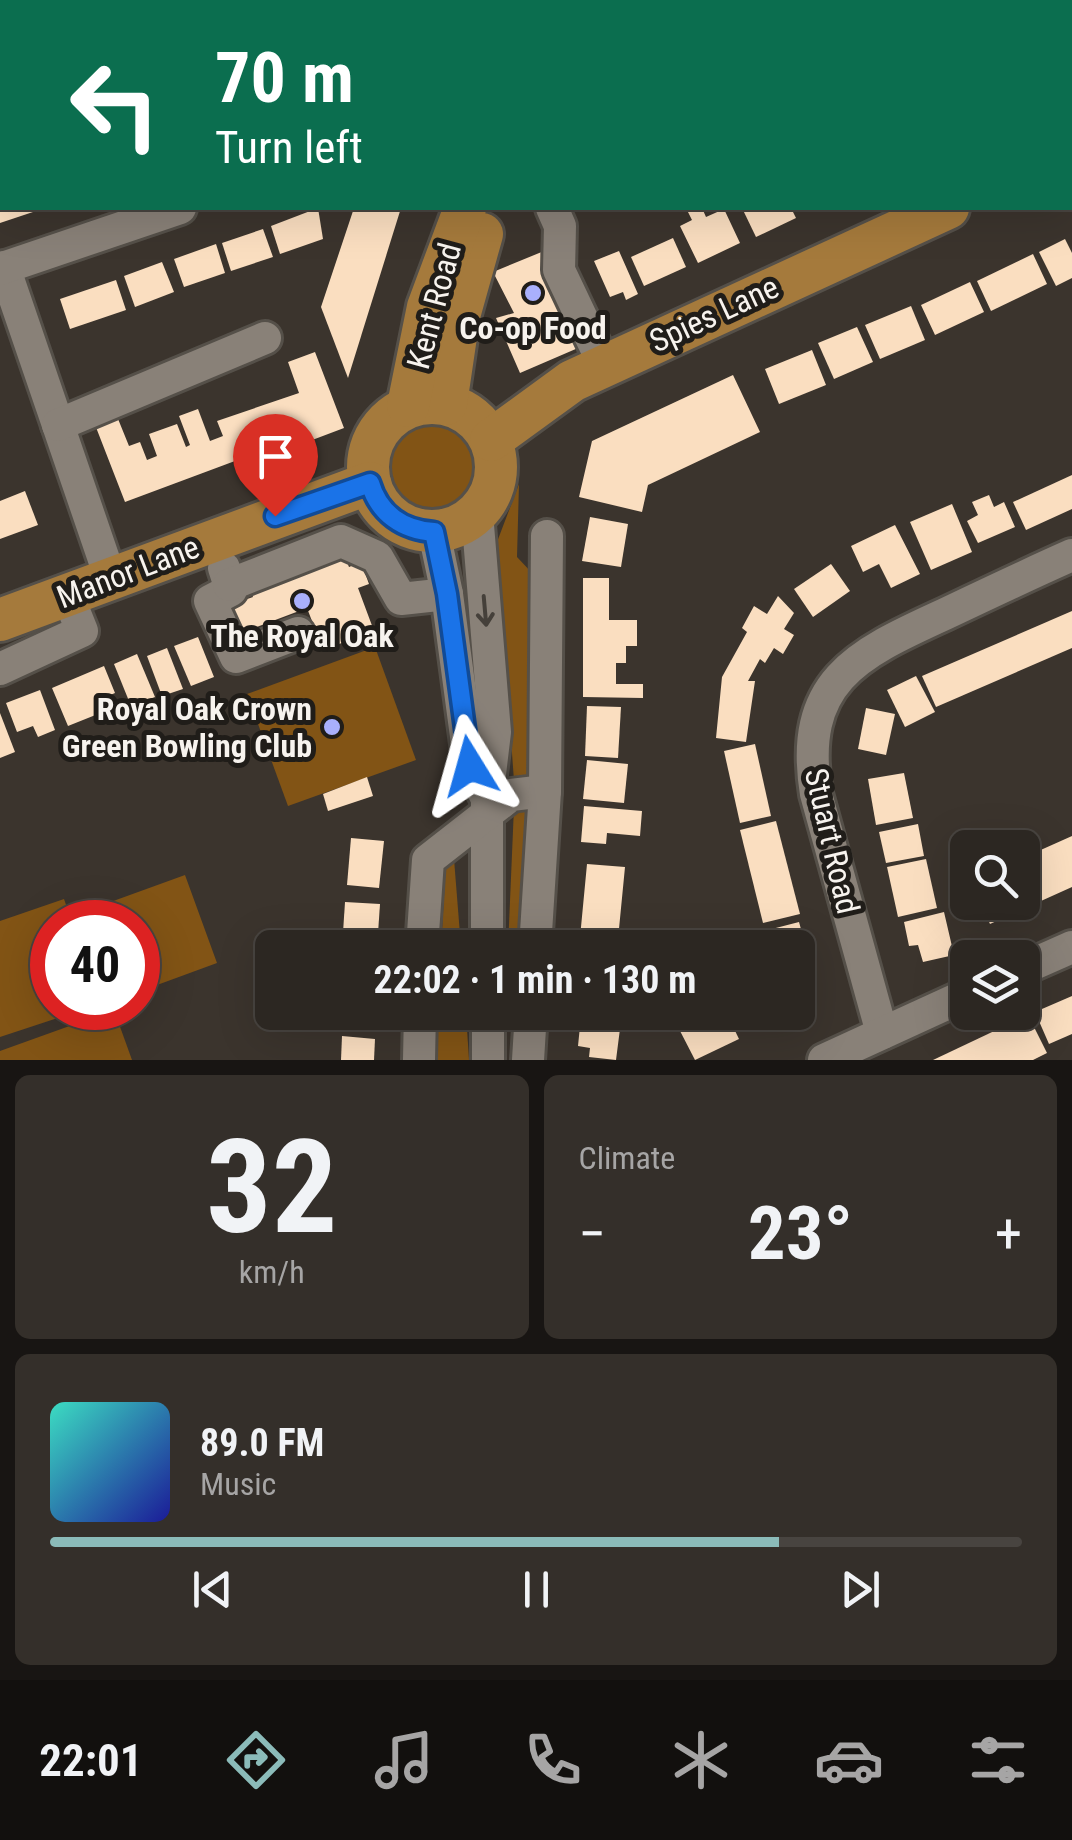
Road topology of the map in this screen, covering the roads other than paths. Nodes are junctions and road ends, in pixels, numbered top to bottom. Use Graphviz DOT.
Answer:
graph roads {
  1 [pos="174,210"];
  2 [pos="463,210"];
  3 [pos="493,210"];
  4 [pos="553,210"];
  5 [pos="944,210"];
  6 [pos="2,268"];
  7 [pos="265,338"];
  8 [pos="604,366"];
  9 [pos="427,405"];
  10 [pos="58,425"];
  11 [pos="490,440"];
  12 [pos="370,483"];
  13 [pos="477,514"];
  14 [pos="434,532"];
  15 [pos="216,537"];
  16 [pos="538,547"];
  17 [pos="1072,555"];
  18 [pos="110,577"];
  19 [pos="229,585"];
  20 [pos="447,594"];
  21 [pos="68,596"];
  22 [pos="0,620"];
  23 [pos="298,632"];
  24 [pos="0,668"];
  25 [pos="546,791"];
  26 [pos="486,804"];
  27 [pos="423,930"];
  28 [pos="488,930"];
  29 [pos="536,930"];
  30 [pos="1072,947"];
  31 [pos="1040,961"];
  32 [pos="950,1002"];
  33 [pos="419,1030"];
  34 [pos="488,1030"];
  35 [pos="530,1030"];
  36 [pos="882,1033"];
  37 [pos="418,1060"];
  38 [pos="488,1060"];
  39 [pos="528,1060"];
  40 [pos="824,1060"];
  1 -- 6 [label="street"];
  2 -- 9 [label="main road, Kent Road"];
  3 -- 9 [label="main road, Kent Road"];
  4 -- 8 [label="street"];
  5 -- 8 [label="main road, Spies Lane"];
  6 -- 10 [label="street"];
  7 -- 10 [label="street"];
  8 -- 11 [label="main road, Spies Lane"];
  9 -- 11 [label="main road"];
  9 -- 12 [label="main road"];
  10 -- 18 [label="street"];
  11 -- 13 [label="main road"];
  12 -- 14 [label="main road"];
  12 -- 15 [label="main road, Manor Lane"];
  13 -- 14 [label="main road"];
  13 -- 26 [label="street, one-way"];
  14 -- 20 [label="street"];
  15 -- 18 [label="main road, Manor Lane"];
  15 -- 19 [label="street"];
  16 -- 25 [label="street"];
  17 -- 36 [label="street, Stuart Road"];
  18 -- 21 [label="main road, Manor Lane"];
  19 -- 20 [label="street"];
  19 -- 23 [label="street"];
  20 -- 26 [label="street"];
  21 -- 22 [label="main road, Manor Lane"];
  21 -- 24 [label="street"];
  25 -- 26 [label="street"];
  25 -- 29 [label="street"];
  26 -- 27 [label="street"];
  26 -- 28 [label="street"];
  30 -- 31 [label="street"];
  32 -- 36 [label="street"];
  33 -- 37 [label="street"];
  34 -- 38 [label="street"];
  35 -- 39 [label="street"];
  36 -- 40 [label="street"];
}
